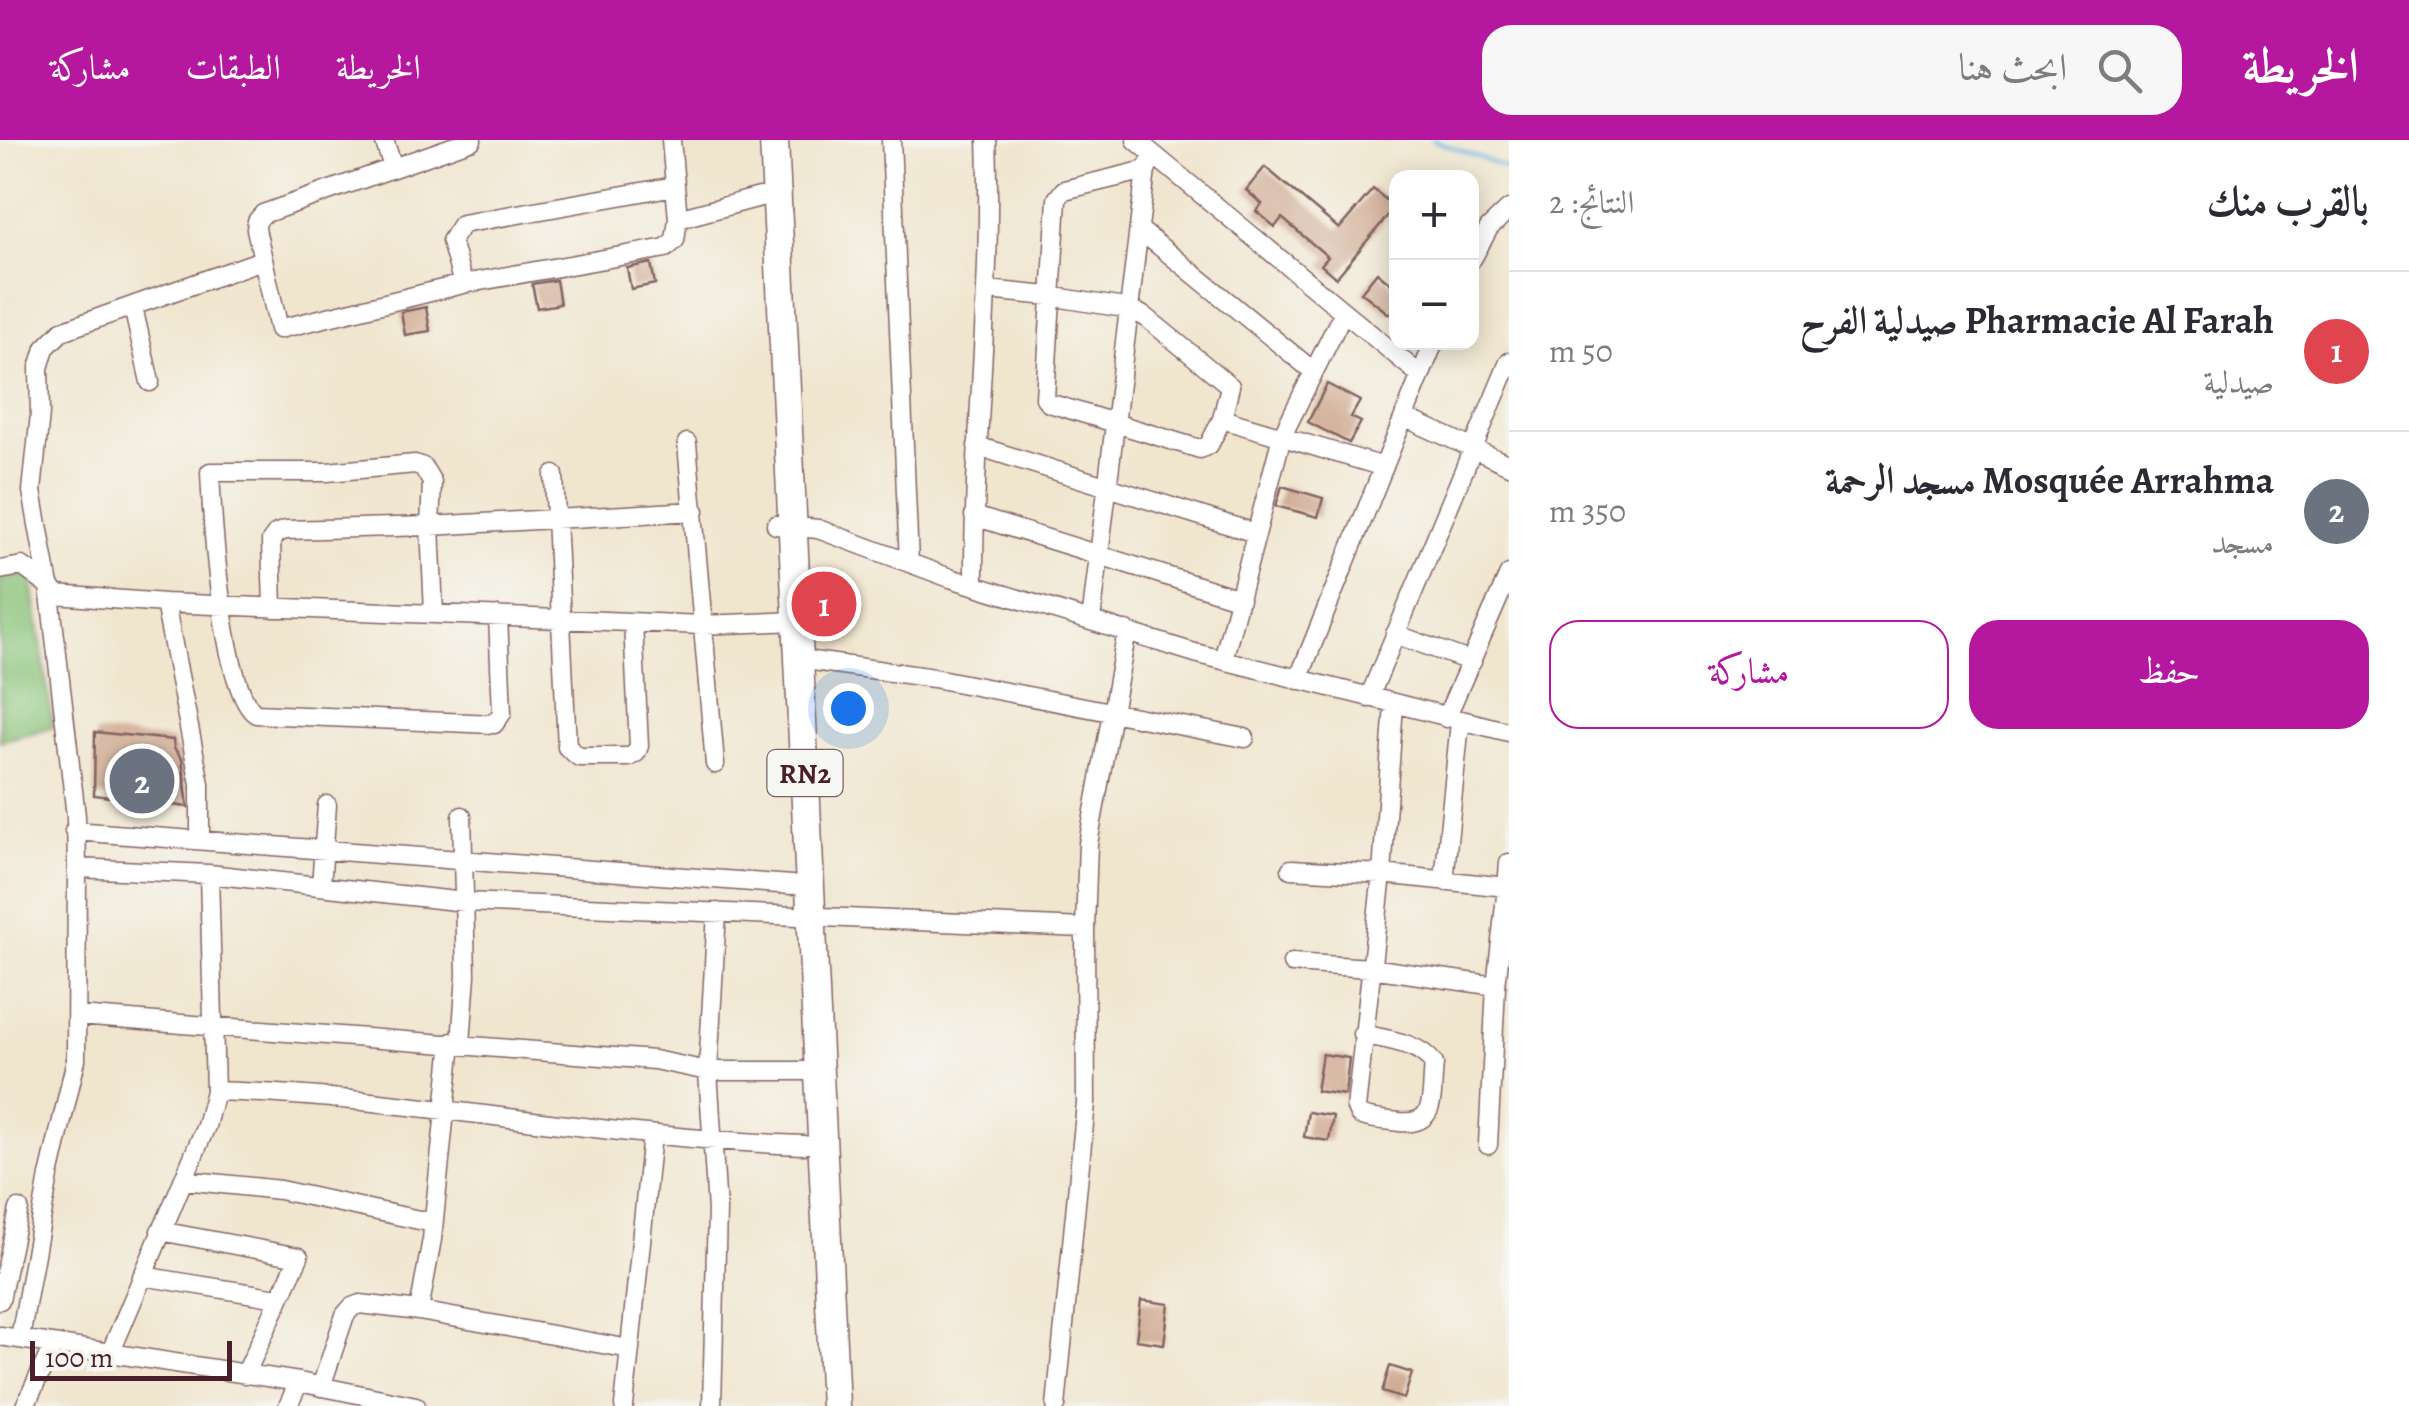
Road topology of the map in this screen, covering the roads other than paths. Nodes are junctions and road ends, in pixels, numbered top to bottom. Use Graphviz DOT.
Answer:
graph roads {
  1 [pos="384,140"];
  2 [pos="472,140"];
  3 [pos="671,140"];
  4 [pos="758,140"];
  5 [pos="774,140"];
  6 [pos="891,140"];
  7 [pos="987,140"];
  8 [pos="1136,140"];
  9 [pos="1149,163"];
  10 [pos="394,167"];
  11 [pos="674,186"];
  12 [pos="760,197"];
  13 [pos="1509,208"];
  14 [pos="678,219"];
  15 [pos="1141,231"];
  16 [pos="1479,246"];
  17 [pos="262,260"];
  18 [pos="463,284"];
  19 [pos="987,290"];
  20 [pos="1049,296"];
  21 [pos="133,307"];
  22 [pos="1131,310"];
  23 [pos="1344,313"];
  24 [pos="1430,350"];
  25 [pos="1509,362"];
  26 [pos="1313,371"];
  27 [pos="1419,374"];
  28 [pos="150,382"];
  29 [pos="1404,417"];
  30 [pos="1222,419"];
  31 [pos="1114,423"];
  32 [pos="1282,436"];
  33 [pos="687,443"];
  34 [pos="977,446"];
  35 [pos="1473,448"];
  36 [pos="1509,465"];
  37 [pos="1384,467"];
  38 [pos="554,475"];
  39 [pos="1108,488"];
  40 [pos="695,511"];
  41 [pos="974,516"];
  42 [pos="554,520"];
  43 [pos="784,525"];
  44 [pos="430,526"];
  45 [pos="1254,533"];
  46 [pos="1100,556"];
  47 [pos="908,563"];
  48 [pos="0,570"];
  49 [pos="1509,574"];
  50 [pos="974,584"];
  51 [pos="49,586"];
  52 [pos="1240,599"];
  53 [pos="165,603"];
  54 [pos="221,607"];
  55 [pos="273,608"];
  56 [pos="434,613"];
  57 [pos="498,616"];
  58 [pos="562,620"];
  59 [pos="1091,621"];
  60 [pos="788,622"];
  61 [pos="632,623"];
  62 [pos="702,626"];
  63 [pos="1127,631"];
  64 [pos="1395,634"];
  65 [pos="799,660"];
  66 [pos="1223,660"];
  67 [pos="1472,662"];
  68 [pos="1298,680"];
  69 [pos="1369,698"];
  70 [pos="1394,704"];
  71 [pos="1112,714"];
  72 [pos="1453,720"];
  73 [pos="1509,732"];
  74 [pos="1246,738"];
  75 [pos="714,764"];
  76 [pos="326,805"];
  77 [pos="462,816"];
  78 [pos="74,831"];
  79 [pos="193,838"];
  80 [pos="324,848"];
  81 [pos="464,859"];
  82 [pos="1509,863"];
  83 [pos="77,868"];
  84 [pos="1291,869"];
  85 [pos="186,873"];
  86 [pos="208,874"];
  87 [pos="1382,874"];
  88 [pos="1444,880"];
  89 [pos="792,884"];
  90 [pos="320,886"];
  91 [pos="1507,896"];
  92 [pos="465,902"];
  93 [pos="716,912"];
  94 [pos="803,917"];
  95 [pos="1085,928"];
  96 [pos="1292,963"];
  97 [pos="1371,968"];
  98 [pos="1501,976"];
  99 [pos="78,1016"];
  100 [pos="1502,1022"];
  101 [pos="214,1024"];
  102 [pos="1362,1034"];
  103 [pos="457,1043"];
  104 [pos="708,1071"];
  105 [pos="810,1071"];
  106 [pos="215,1092"];
  107 [pos="447,1109"];
  108 [pos="652,1135"];
  109 [pos="714,1142"];
  110 [pos="804,1145"];
  111 [pos="1488,1145"];
  112 [pos="184,1180"];
  113 [pos="10,1207"];
  114 [pos="42,1212"];
  115 [pos="433,1223"];
  116 [pos="160,1232"];
  117 [pos="142,1276"];
  118 [pos="278,1298"];
  119 [pos="0,1300"];
  120 [pos="0,1311"];
  121 [pos="420,1311"];
  122 [pos="24,1314"];
  123 [pos="0,1336"];
  124 [pos="20,1338"];
  125 [pos="53,1346"];
  126 [pos="630,1349"];
  127 [pos="110,1354"];
  128 [pos="245,1376"];
  129 [pos="299,1382"];
  130 [pos="321,1387"];
  131 [pos="25,1406"];
  132 [pos="288,1406"];
  133 [pos="416,1406"];
  134 [pos="624,1406"];
  135 [pos="712,1406"];
  136 [pos="817,1406"];
  137 [pos="835,1406"];
  138 [pos="1056,1406"];
  1 -- 10 [label="street"];
  2 -- 10 [label="street"];
  3 -- 11 [label="street"];
  4 -- 12 [label="highway, RN2"];
  5 -- 43 [label="highway, RN2"];
  6 -- 47 [label="street"];
  7 -- 19 [label="street"];
  8 -- 9 [label="street"];
  9 -- 15 [label="street"];
  9 -- 20 [label="street"];
  9 -- 23 [label="street"];
  10 -- 17 [label="street"];
  11 -- 14 [label="street"];
  11 -- 18 [label="street"];
  12 -- 14 [label="street"];
  12 -- 43 [label="highway, RN2"];
  13 -- 16 [label="street"];
  14 -- 18 [label="street"];
  15 -- 22 [label="street"];
  15 -- 26 [label="street"];
  17 -- 18 [label="street"];
  17 -- 21 [label="street"];
  19 -- 20 [label="street"];
  19 -- 34 [label="street"];
  20 -- 22 [label="street"];
  20 -- 31 [label="street"];
  21 -- 28 [label="street"];
  21 -- 51 [label="street"];
  22 -- 30 [label="street"];
  22 -- 31 [label="street"];
  23 -- 26 [label="street"];
  23 -- 27 [label="street"];
  24 -- 27 [label="street"];
  25 -- 35 [label="street"];
  26 -- 32 [label="street"];
  27 -- 29 [label="street"];
  29 -- 35 [label="street"];
  29 -- 37 [label="street"];
  30 -- 31 [label="street"];
  30 -- 32 [label="street"];
  31 -- 39 [label="street"];
  32 -- 37 [label="street"];
  32 -- 45 [label="street"];
  33 -- 40 [label="street"];
  34 -- 39 [label="street"];
  34 -- 41 [label="street"];
  35 -- 36 [label="street"];
  35 -- 64 [label="street"];
  37 -- 68 [label="street"];
  38 -- 42 [label="street"];
  39 -- 45 [label="street"];
  39 -- 46 [label="street"];
  40 -- 42 [label="street"];
  40 -- 62 [label="street"];
  41 -- 46 [label="street"];
  41 -- 50 [label="street"];
  42 -- 44 [label="street"];
  42 -- 58 [label="street"];
  43 -- 47 [label="street"];
  43 -- 60 [label="highway, RN2"];
  44 -- 54 [label="street"];
  44 -- 55 [label="street"];
  44 -- 56 [label="street"];
  45 -- 52 [label="street"];
  46 -- 52 [label="street"];
  46 -- 59 [label="street"];
  47 -- 50 [label="street"];
  48 -- 51 [label="street"];
  49 -- 67 [label="street"];
  50 -- 59 [label="street"];
  51 -- 53 [label="street"];
  51 -- 78 [label="street"];
  52 -- 66 [label="street"];
  53 -- 54 [label="street"];
  53 -- 79 [label="street"];
  54 -- 55 [label="street"];
  54 -- 57 [label="street"];
  55 -- 56 [label="street"];
  56 -- 57 [label="street"];
  57 -- 58 [label="street"];
  58 -- 61 [label="street"];
  58 -- 61 [label="street"];
  59 -- 63 [label="street"];
  60 -- 62 [label="street"];
  60 -- 65 [label="highway, RN2"];
  60 -- 89 [label="highway, RN2"];
  61 -- 62 [label="street"];
  62 -- 75 [label="street"];
  63 -- 66 [label="street"];
  63 -- 71 [label="street"];
  64 -- 67 [label="street"];
  64 -- 69 [label="street"];
  65 -- 71 [label="street"];
  65 -- 94 [label="highway, RN2"];
  66 -- 68 [label="street"];
  67 -- 72 [label="street"];
  68 -- 69 [label="street"];
  69 -- 70 [label="street"];
  70 -- 72 [label="street"];
  70 -- 87 [label="street"];
  71 -- 74 [label="street"];
  71 -- 95 [label="street"];
  72 -- 73 [label="street"];
  72 -- 88 [label="street"];
  76 -- 80 [label="street"];
  77 -- 81 [label="street"];
  78 -- 79 [label="street"];
  78 -- 83 [label="street"];
  79 -- 80 [label="street"];
  79 -- 85 [label="street"];
  80 -- 81 [label="street"];
  80 -- 90 [label="street"];
  81 -- 89 [label="street"];
  81 -- 92 [label="street"];
  82 -- 91 [label="street"];
  83 -- 85 [label="street"];
  83 -- 99 [label="street"];
  84 -- 87 [label="street"];
  85 -- 86 [label="street"];
  86 -- 90 [label="street"];
  86 -- 101 [label="street"];
  87 -- 88 [label="street"];
  87 -- 97 [label="street"];
  88 -- 91 [label="street"];
  89 -- 94 [label="highway, RN2"];
  90 -- 92 [label="street"];
  91 -- 98 [label="street"];
  92 -- 93 [label="street"];
  92 -- 103 [label="street"];
  93 -- 94 [label="street"];
  93 -- 104 [label="street"];
  94 -- 95 [label="street"];
  94 -- 105 [label="highway, RN2"];
  95 -- 138 [label="street"];
  96 -- 97 [label="street"];
  97 -- 98 [label="street"];
  97 -- 102 [label="street"];
  98 -- 100 [label="street"];
  99 -- 101 [label="street"];
  99 -- 114 [label="street"];
  100 -- 111 [label="street"];
  101 -- 103 [label="street"];
  101 -- 106 [label="street"];
  102 -- 102 [label="street"];
  103 -- 104 [label="street"];
  103 -- 107 [label="street"];
  104 -- 105 [label="street"];
  104 -- 109 [label="street"];
  105 -- 110 [label="highway, RN2"];
  105 -- 137 [label="highway, RN2"];
  106 -- 107 [label="street"];
  106 -- 112 [label="street"];
  107 -- 108 [label="street"];
  107 -- 115 [label="street"];
  108 -- 109 [label="street"];
  108 -- 126 [label="street"];
  109 -- 110 [label="street"];
  109 -- 135 [label="street"];
  110 -- 136 [label="highway, RN2"];
  112 -- 115 [label="street"];
  112 -- 116 [label="street"];
  113 -- 114 [label="street"];
  113 -- 119 [label="street"];
  114 -- 122 [label="street"];
  115 -- 121 [label="street"];
  116 -- 117 [label="street"];
  116 -- 118 [label="street"];
  117 -- 118 [label="street"];
  117 -- 127 [label="street"];
  118 -- 128 [label="street"];
  120 -- 122 [label="street"];
  121 -- 126 [label="street"];
  121 -- 130 [label="street"];
  122 -- 124 [label="street"];
  123 -- 124 [label="street"];
  124 -- 125 [label="street"];
  125 -- 127 [label="street"];
  125 -- 131 [label="street"];
  126 -- 134 [label="street"];
  127 -- 128 [label="street"];
  128 -- 129 [label="street"];
  129 -- 130 [label="street"];
  129 -- 132 [label="street"];
  130 -- 133 [label="street"];
}
